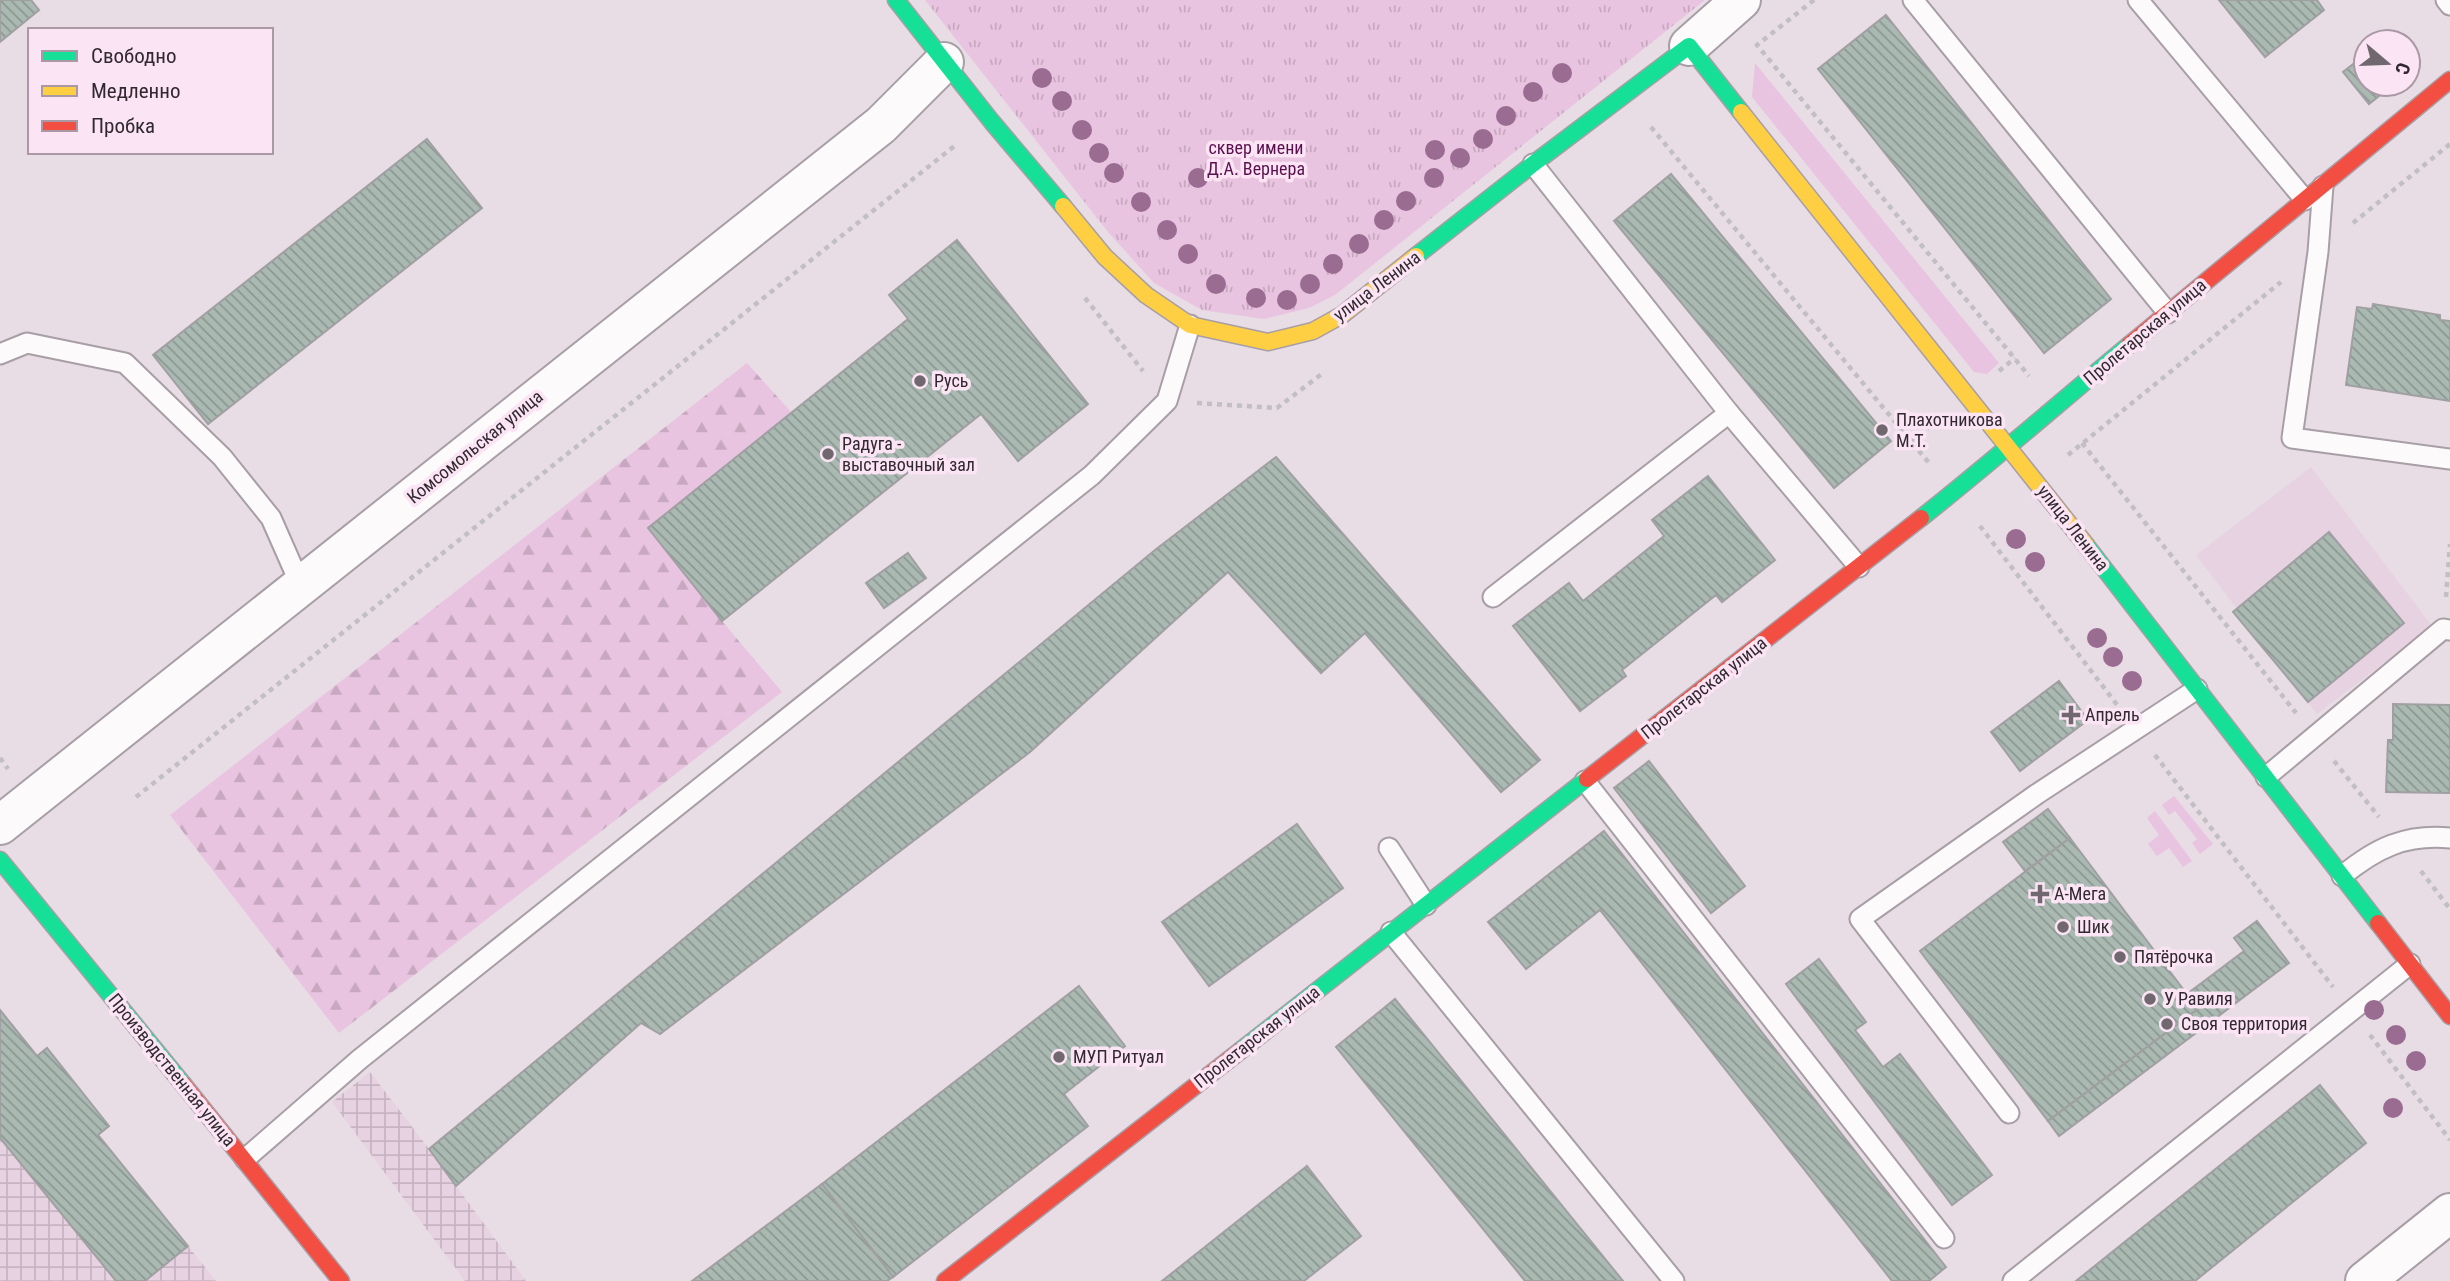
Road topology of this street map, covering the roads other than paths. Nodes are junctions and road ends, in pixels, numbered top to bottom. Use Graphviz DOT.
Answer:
graph roads {
  1 [pos="896,0"];
  2 [pos="1741,0"];
  3 [pos="1913,0"];
  4 [pos="2138,0"];
  5 [pos="2446,0"];
  6 [pos="2450,5"];
  7 [pos="1689,46"];
  8 [pos="944,62"];
  9 [pos="2450,80"];
  10 [pos="1533,164"];
  11 [pos="2323,185"];
  12 [pos="2305,200"];
  13 [pos="2168,313"];
  14 [pos="1190,325"];
  15 [pos="0,354"];
  16 [pos="1729,413"];
  17 [pos="2008,445"];
  18 [pos="2450,459"];
  19 [pos="1859,567"];
  20 [pos="301,586"];
  21 [pos="1493,597"];
  22 [pos="2447,630"];
  23 [pos="2197,689"];
  24 [pos="2266,777"];
  25 [pos="1585,781"];
  26 [pos="0,825"];
  27 [pos="2450,838"];
  28 [pos="1389,848"];
  29 [pos="0,860"];
  30 [pos="2342,876"];
  31 [pos="1426,905"];
  32 [pos="1391,932"];
  33 [pos="2410,964"];
  34 [pos="2450,1016"];
  35 [pos="2008,1113"];
  36 [pos="245,1160"];
  37 [pos="2450,1213"];
  38 [pos="1944,1238"];
  39 [pos="957,1277"];
  40 [pos="341,1281"];
  41 [pos="1674,1281"];
  42 [pos="2013,1281"];
  43 [pos="2365,1281"];
  1 -- 8 [label="street, улица Ленина"];
  2 -- 7 [label="street, улица Ленина"];
  3 -- 13 [label="lane"];
  4 -- 12 [label="lane"];
  5 -- 6 [label="lane"];
  7 -- 10 [label="street, улица Ленина"];
  7 -- 17 [label="street, улица Ленина"];
  8 -- 14 [label="street, улица Ленина"];
  8 -- 20 [label="street, Комсомольская улица"];
  9 -- 11 [label="street, Пролетарская улица"];
  10 -- 14 [label="street, улица Ленина"];
  10 -- 16 [label="lane"];
  11 -- 12 [label="street, Пролетарская улица"];
  11 -- 18 [label="lane"];
  12 -- 13 [label="street, Пролетарская улица"];
  13 -- 17 [label="street, Пролетарская улица"];
  14 -- 36 [label="lane"];
  15 -- 20 [label="lane"];
  16 -- 19 [label="lane"];
  16 -- 21 [label="lane"];
  17 -- 19 [label="street, Пролетарская улица"];
  17 -- 23 [label="street, улица Ленина"];
  19 -- 25 [label="street, Пролетарская улица"];
  20 -- 26 [label="street, Комсомольская улица"];
  22 -- 24 [label="lane"];
  23 -- 24 [label="street, улица Ленина"];
  23 -- 35 [label="lane"];
  24 -- 30 [label="street, улица Ленина"];
  25 -- 31 [label="street, Пролетарская улица"];
  25 -- 38 [label="lane"];
  27 -- 30 [label="lane"];
  28 -- 31 [label="lane"];
  29 -- 36 [label="street, Производственная улица"];
  30 -- 33 [label="street, улица Ленина"];
  31 -- 32 [label="street, Пролетарская улица"];
  32 -- 39 [label="street, Пролетарская улица"];
  32 -- 41 [label="lane"];
  33 -- 34 [label="street, улица Ленина"];
  33 -- 42 [label="lane"];
  36 -- 40 [label="street, Производственная улица"];
  37 -- 43 [label="street"];
}
